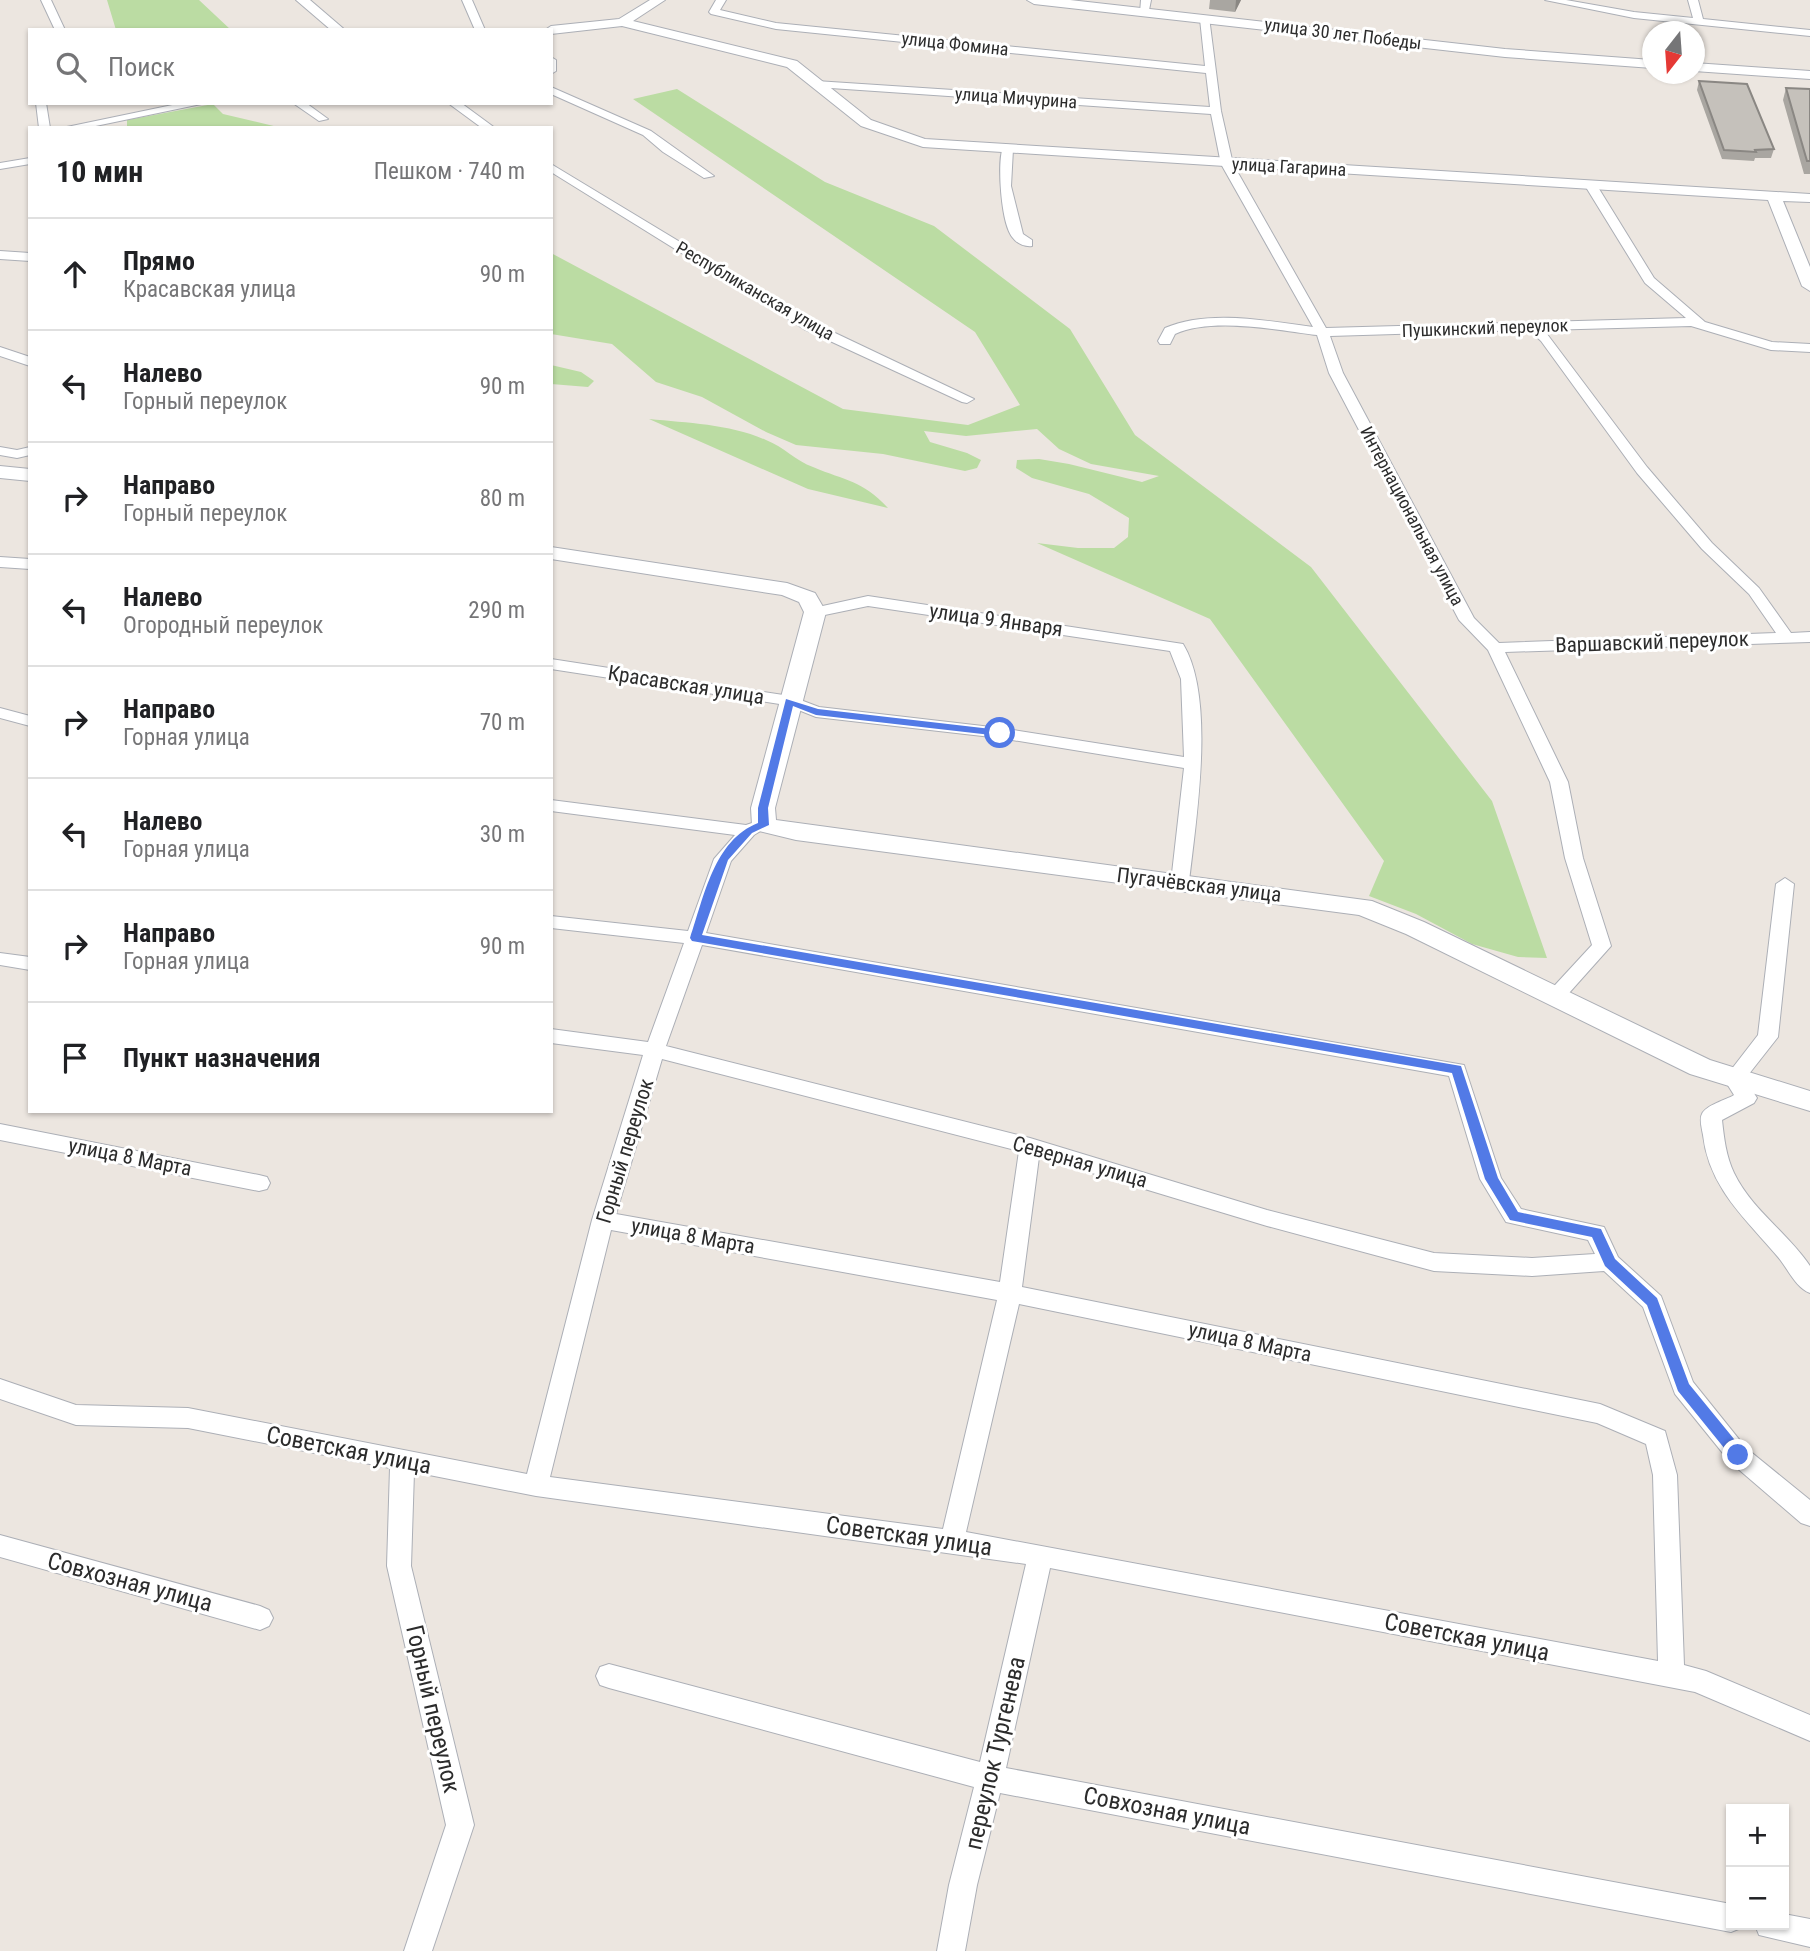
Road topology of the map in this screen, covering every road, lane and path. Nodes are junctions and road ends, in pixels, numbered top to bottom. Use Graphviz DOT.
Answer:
graph roads {
  1 [pos="46,0"];
  2 [pos="302,0"];
  3 [pos="467,0"];
  4 [pos="659,0"];
  5 [pos="721,0"];
  6 [pos="1034,0"];
  7 [pos="1550,0"];
  8 [pos="1693,0"];
  9 [pos="1146,6"];
  10 [pos="1205,19"];
  11 [pos="1690,21"];
  12 [pos="1699,21"];
  13 [pos="622,22"];
  14 [pos="1705,23"];
  15 [pos="59,28"];
  16 [pos="337,28"];
  17 [pos="479,28"];
  18 [pos="553,30"];
  19 [pos="1810,33"];
  20 [pos="1642,63"];
  21 [pos="1705,68"];
  22 [pos="1211,70"];
  23 [pos="1810,75"];
  24 [pos="816,84"];
  25 [pos="553,91"];
  26 [pos="41,105"];
  27 [pos="190,105"];
  28 [pos="301,105"];
  29 [pos="456,105"];
  30 [pos="1216,111"];
  31 [pos="323,119"];
  32 [pos="45,126"];
  33 [pos="79,126"];
  34 [pos="488,126"];
  35 [pos="1007,149"];
  36 [pos="28,160"];
  37 [pos="1227,164"];
  38 [pos="0,166"];
  39 [pos="553,168"];
  40 [pos="708,176"];
  41 [pos="1590,184"];
  42 [pos="1773,195"];
  43 [pos="1810,198"];
  44 [pos="1028,243"];
  45 [pos="0,255"];
  46 [pos="28,257"];
  47 [pos="1810,286"];
  48 [pos="1701,325"];
  49 [pos="1533,327"];
  50 [pos="1322,332"];
  51 [pos="1165,341"];
  52 [pos="1810,348"];
  53 [pos="0,351"];
  54 [pos="28,361"];
  55 [pos="967,399"];
  56 [pos="0,451"];
  57 [pos="28,451"];
  58 [pos="0,472"];
  59 [pos="28,475"];
  60 [pos="553,553"];
  61 [pos="0,562"];
  62 [pos="28,564"];
  63 [pos="815,612"];
  64 [pos="1810,637"];
  65 [pos="1787,638"];
  66 [pos="1495,648"];
  67 [pos="553,664"];
  68 [pos="790,701"];
  69 [pos="0,713"];
  70 [pos="28,720"];
  71 [pos="1193,764"];
  72 [pos="553,805"];
  73 [pos="756,828"];
  74 [pos="1180,882"];
  75 [pos="1785,884"];
  76 [pos="553,922"];
  77 [pos="696,938"];
  78 [pos="0,959"];
  79 [pos="28,964"];
  80 [pos="1554,997"];
  81 [pos="553,1036"];
  82 [pos="655,1050"];
  83 [pos="1734,1079"];
  84 [pos="1810,1101"];
  85 [pos="0,1132"];
  86 [pos="1030,1146"];
  87 [pos="259,1183"];
  88 [pos="603,1220"];
  89 [pos="1609,1262"];
  90 [pos="1810,1284"];
  91 [pos="1010,1293"];
  92 [pos="0,1389"];
  93 [pos="402,1460"];
  94 [pos="536,1486"];
  95 [pos="1810,1516"];
  96 [pos="953,1541"];
  97 [pos="0,1546"];
  98 [pos="1040,1555"];
  99 [pos="260,1618"];
  100 [pos="609,1676"];
  101 [pos="1671,1676"];
  102 [pos="1810,1728"];
  103 [pos="990,1778"];
  104 [pos="1726,1917"];
  105 [pos="1789,1929"];
  106 [pos="1810,1933"];
  107 [pos="418,1951"];
  108 [pos="951,1951"];
  1 -- 15 [label="street"];
  2 -- 16 [label="street"];
  3 -- 17 [label="street"];
  4 -- 13 [label="street"];
  5 -- 22 [label="street, улица Фомина"];
  6 -- 9 [label="main road, улица 30 лет Победы"];
  7 -- 11 [label="street"];
  8 -- 12 [label="street"];
  9 -- 10 [label="main road, улица 30 лет Победы"];
  10 -- 20 [label="main road, улица 30 лет Победы"];
  10 -- 22 [label="street, Интернациональная улица"];
  13 -- 18 [label="street"];
  13 -- 24 [label="street, улица Гагарина"];
  14 -- 19 [label="street"];
  21 -- 23 [label="main road"];
  22 -- 30 [label="street, Интернациональная улица"];
  24 -- 30 [label="street, улица Мичурина"];
  24 -- 35 [label="street, улица Гагарина"];
  25 -- 40 [label="street"];
  26 -- 32 [label="street"];
  27 -- 33 [label="street"];
  28 -- 31 [label="street"];
  29 -- 34 [label="street"];
  30 -- 37 [label="street, Интернациональная улица"];
  35 -- 37 [label="street, улица Гагарина"];
  35 -- 44 [label="street"];
  36 -- 38 [label="street"];
  37 -- 41 [label="street, улица Гагарина"];
  37 -- 50 [label="street, Интернациональная улица"];
  39 -- 55 [label="street, Республиканская улица"];
  41 -- 42 [label="street, улица Гагарина"];
  41 -- 48 [label="street"];
  42 -- 43 [label="street, улица Гагарина"];
  42 -- 47 [label="street"];
  45 -- 46 [label="street"];
  48 -- 49 [label="street, Пушкинский переулок"];
  48 -- 52 [label="street, Пушкинский переулок"];
  49 -- 50 [label="street, Пушкинский переулок"];
  49 -- 65 [label="street"];
  50 -- 51 [label="street, Пушкинский переулок"];
  50 -- 66 [label="street, Интернациональная улица"];
  53 -- 54 [label="street"];
  56 -- 57 [label="street"];
  58 -- 59 [label="main road"];
  60 -- 63 [label="main road"];
  61 -- 62 [label="street"];
  63 -- 68 [label="main road"];
  63 -- 71 [label="street, улица 9 Января"];
  64 -- 65 [label="street, Варшавский переулок"];
  65 -- 66 [label="street, Варшавский переулок"];
  66 -- 80 [label="street, Интернациональная улица"];
  67 -- 68 [label="street, Красавская улица"];
  68 -- 71 [label="street, Красавская улица"];
  68 -- 73 [label="main road"];
  69 -- 70 [label="street"];
  71 -- 74 [label="street"];
  72 -- 73 [label="street, Пугачёвская улица"];
  73 -- 74 [label="main road, Пугачёвская улица"];
  73 -- 77 [label="street, Горный переулок"];
  74 -- 80 [label="main road, Пугачёвская улица"];
  75 -- 83 [label="street"];
  76 -- 77 [label="street"];
  77 -- 82 [label="street, Горный переулок"];
  77 -- 89 [label="street"];
  78 -- 79 [label="street"];
  80 -- 83 [label="main road, Пугачёвская улица"];
  81 -- 82 [label="street, Северная улица"];
  82 -- 86 [label="street, Северная улица"];
  82 -- 88 [label="street, Горный переулок"];
  83 -- 84 [label="main road, Пугачёвская улица"];
  83 -- 90 [label="street"];
  85 -- 87 [label="street, улица 8 Марта"];
  86 -- 89 [label="street, Северная улица"];
  86 -- 91 [label="street"];
  88 -- 91 [label="street, улица 8 Марта"];
  88 -- 94 [label="street, Горный переулок"];
  89 -- 95 [label="street"];
  91 -- 96 [label="street"];
  91 -- 101 [label="street, улица 8 Марта"];
  92 -- 93 [label="street, Советская улица"];
  93 -- 94 [label="street, Советская улица"];
  93 -- 107 [label="street, Горный переулок"];
  94 -- 96 [label="street, Советская улица"];
  96 -- 98 [label="street, Советская улица"];
  97 -- 99 [label="street, Совхозная улица"];
  98 -- 101 [label="street, Советская улица"];
  98 -- 103 [label="street, переулок Тургенева"];
  100 -- 103 [label="street, Совхозная улица"];
  101 -- 102 [label="street, Советская улица"];
  103 -- 104 [label="street, Совхозная улица"];
  103 -- 108 [label="street, переулок Тургенева"];
  105 -- 106 [label="street"];
}
